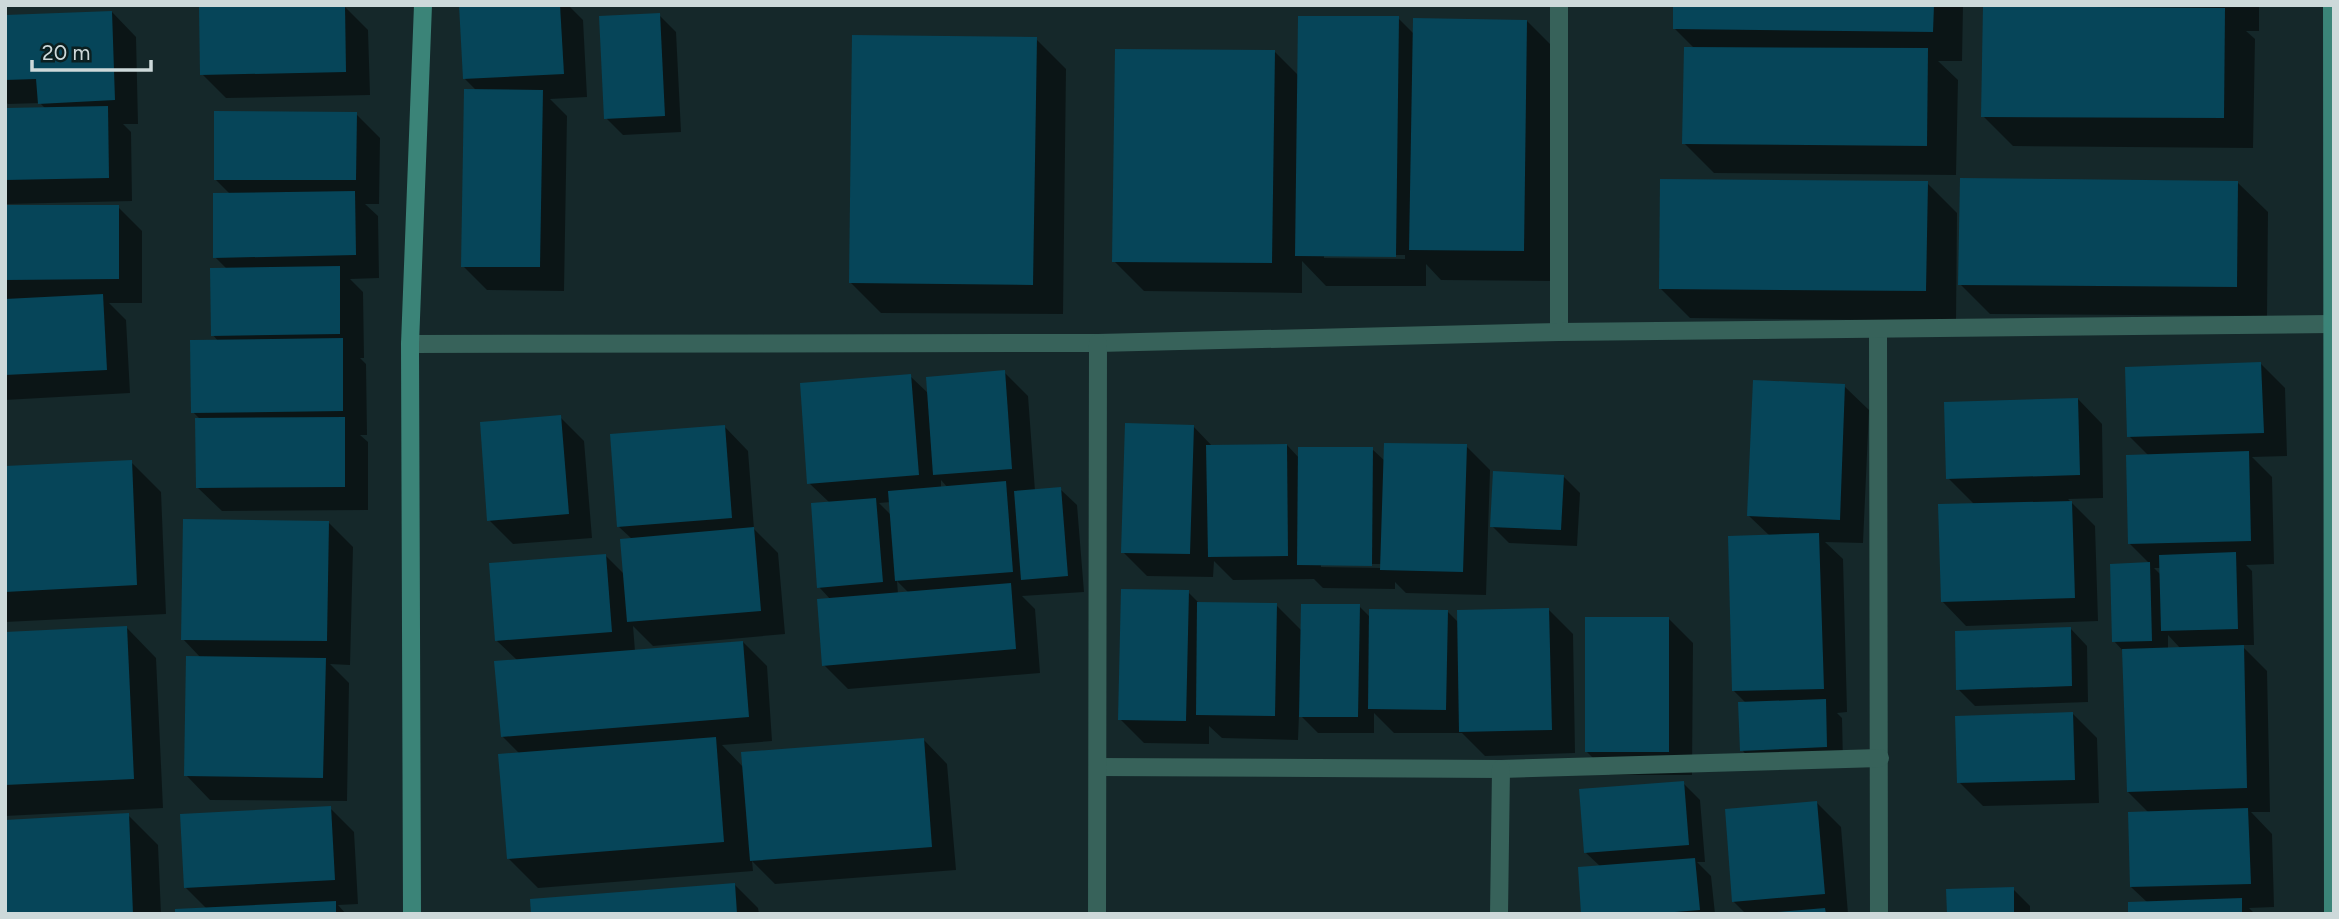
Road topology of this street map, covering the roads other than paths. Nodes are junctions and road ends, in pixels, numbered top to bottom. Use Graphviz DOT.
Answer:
graph roads {
  1 [pos="423,5"];
  2 [pos="1559,5"];
  3 [pos="2332,5"];
  4 [pos="2332,324"];
  5 [pos="1878,329"];
  6 [pos="1559,332"];
  7 [pos="1098,343"];
  8 [pos="410,344"];
  9 [pos="1880,758"];
  10 [pos="1098,766"];
  11 [pos="1501,769"];
  12 [pos="412,914"];
  13 [pos="1097,914"];
  14 [pos="1499,914"];
  15 [pos="1880,914"];
  16 [pos="2333,914"];
  1 -- 8 [label="street"];
  2 -- 6 [label="lane"];
  3 -- 4 [label="street"];
  4 -- 5 [label="lane"];
  4 -- 16 [label="street"];
  5 -- 6 [label="lane"];
  5 -- 9 [label="lane"];
  6 -- 7 [label="lane"];
  7 -- 8 [label="lane"];
  7 -- 10 [label="lane"];
  8 -- 12 [label="street"];
  9 -- 11 [label="lane"];
  9 -- 15 [label="lane"];
  10 -- 11 [label="lane"];
  10 -- 13 [label="lane"];
  11 -- 14 [label="lane"];
}
